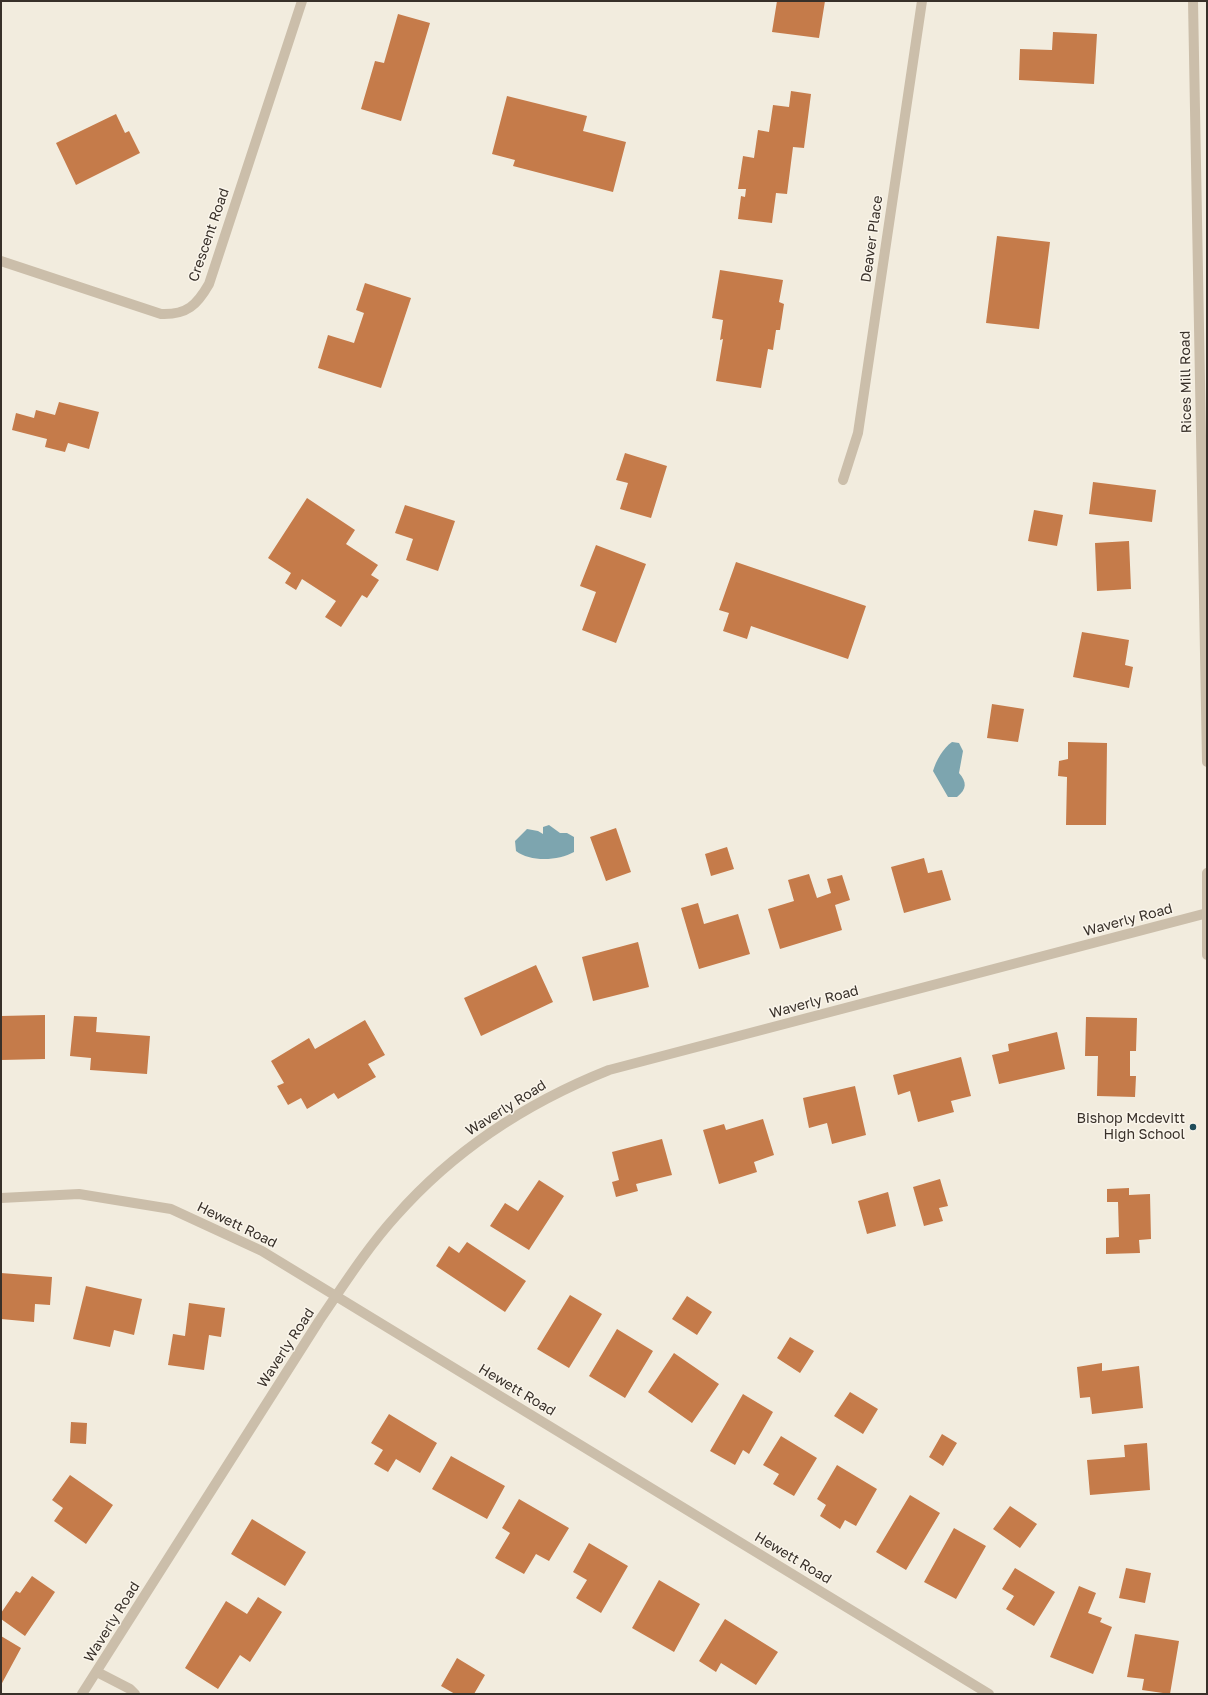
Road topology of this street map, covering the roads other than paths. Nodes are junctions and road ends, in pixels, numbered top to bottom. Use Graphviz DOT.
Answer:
graph roads {
  1 [pos="302,1"];
  2 [pos="922,1"];
  3 [pos="1194,1"];
  4 [pos="1,261"];
  5 [pos="843,480"];
  6 [pos="1207,762"];
  7 [pos="1207,873"];
  8 [pos="1207,914"];
  9 [pos="1207,955"];
  10 [pos="1,1198"];
  11 [pos="336,1296"];
  12 [pos="97,1672"];
  13 [pos="82,1694"];
  14 [pos="135,1694"];
  15 [pos="989,1694"];
  1 -- 4 [label="street, Crescent Road"];
  2 -- 5 [label="street, Deaver Place"];
  3 -- 6 [label="street, Rices Mill Road"];
  7 -- 8 [label="street"];
  8 -- 9 [label="street"];
  8 -- 11 [label="street, Waverly Road"];
  10 -- 11 [label="street, Hewett Road"];
  11 -- 12 [label="street, Waverly Road"];
  11 -- 15 [label="street, Hewett Road"];
  12 -- 13 [label="street, Waverly Road"];
  12 -- 14 [label="street"];
}
